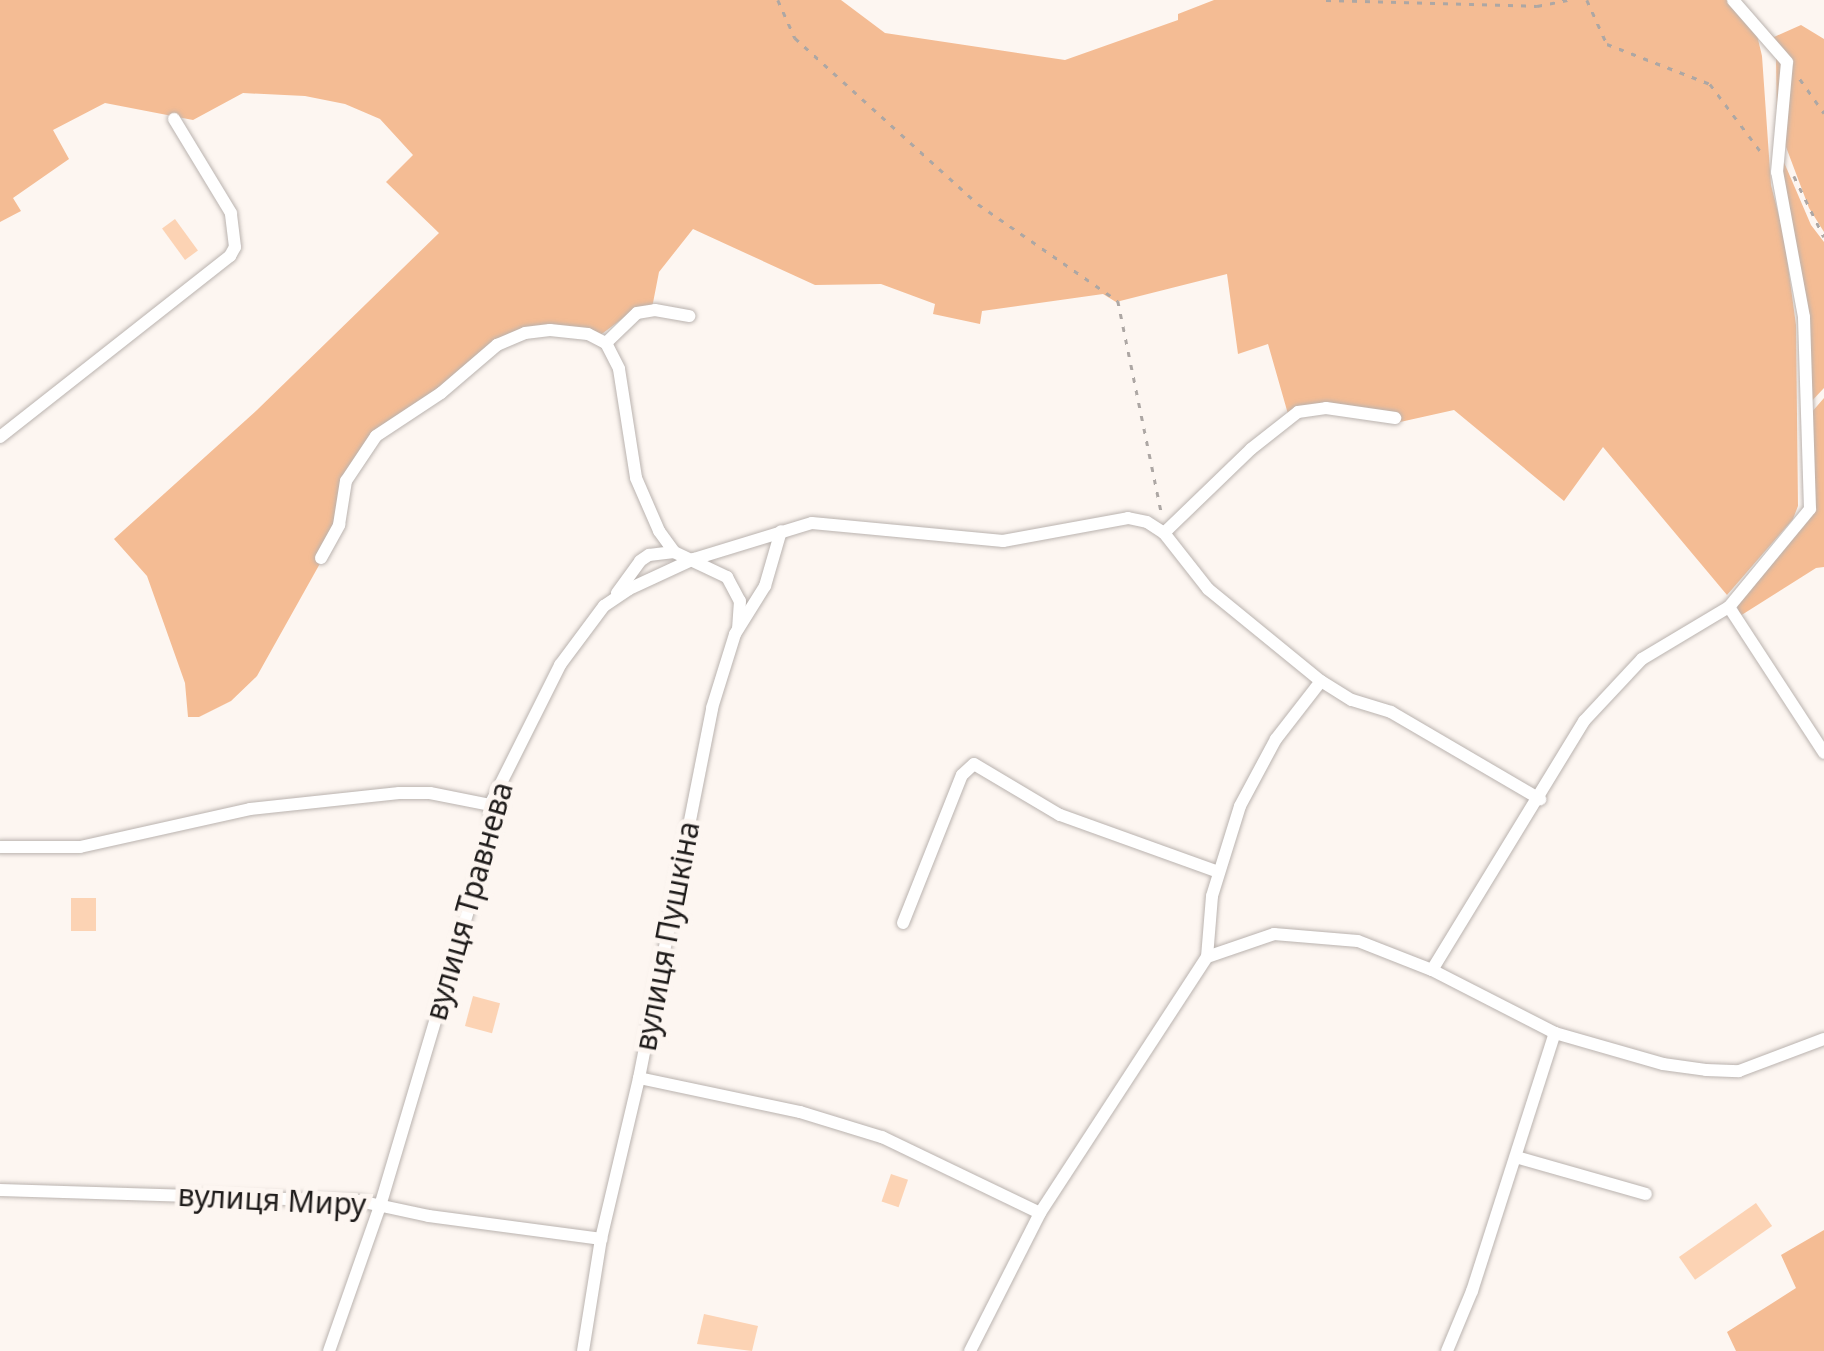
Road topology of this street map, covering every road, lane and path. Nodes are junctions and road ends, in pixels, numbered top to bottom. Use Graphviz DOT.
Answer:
graph roads {
  1 [pos="778,0"];
  2 [pos="1326,0"];
  3 [pos="1567,0"];
  4 [pos="1587,0"];
  5 [pos="1733,0"];
  6 [pos="1787,62"];
  7 [pos="1824,113"];
  8 [pos="174,118"];
  9 [pos="1783,169"];
  10 [pos="1824,237"];
  11 [pos="690,316"];
  12 [pos="606,343"];
  13 [pos="1395,418"];
  14 [pos="0,437"];
  15 [pos="781,531"];
  16 [pos="1164,533"];
  17 [pos="674,552"];
  18 [pos="321,558"];
  19 [pos="694,559"];
  20 [pos="613,599"];
  21 [pos="1729,606"];
  22 [pos="738,628"];
  23 [pos="1321,681"];
  24 [pos="1824,753"];
  25 [pos="1540,798"];
  26 [pos="490,805"];
  27 [pos="0,848"];
  28 [pos="1218,872"];
  29 [pos="903,923"];
  30 [pos="1207,958"];
  31 [pos="1432,970"];
  32 [pos="1555,1033"];
  33 [pos="1824,1039"];
  34 [pos="639,1078"];
  35 [pos="1516,1156"];
  36 [pos="0,1190"];
  37 [pos="1646,1194"];
  38 [pos="380,1206"];
  39 [pos="1040,1213"];
  40 [pos="601,1239"];
  41 [pos="330,1351"];
  42 [pos="583,1351"];
  43 [pos="970,1351"];
  44 [pos="1447,1351"];
  1 -- 16 [label="path"];
  2 -- 3 [label="path"];
  4 -- 9 [label="path"];
  5 -- 6 [label="street"];
  6 -- 7 [label="path"];
  6 -- 9 [label="street"];
  8 -- 14 [label="street"];
  9 -- 10 [label="path"];
  9 -- 21 [label="street"];
  11 -- 12 [label="street"];
  12 -- 17 [label="street"];
  12 -- 18 [label="street"];
  13 -- 16 [label="street"];
  15 -- 16 [label="street, вулиця Травнева"];
  15 -- 19 [label="street, вулиця Травнева"];
  15 -- 22 [label="street, вулиця Пушкіна"];
  16 -- 23 [label="street"];
  17 -- 19 [label="street"];
  17 -- 20 [label="street"];
  19 -- 20 [label="street, вулиця Травнева"];
  19 -- 22 [label="street"];
  20 -- 26 [label="street, вулиця Травнева"];
  21 -- 24 [label="street"];
  21 -- 25 [label="street"];
  22 -- 34 [label="street, вулиця Пушкіна"];
  23 -- 25 [label="street"];
  23 -- 28 [label="street"];
  25 -- 31 [label="street"];
  26 -- 27 [label="street"];
  26 -- 38 [label="street, вулиця Травнева"];
  28 -- 29 [label="street"];
  28 -- 30 [label="street"];
  30 -- 31 [label="street"];
  30 -- 39 [label="street"];
  31 -- 32 [label="street"];
  32 -- 33 [label="street"];
  32 -- 35 [label="street"];
  34 -- 39 [label="street"];
  34 -- 40 [label="street, вулиця Пушкіна"];
  35 -- 37 [label="street"];
  35 -- 44 [label="street"];
  36 -- 38 [label="street, вулиця Миру"];
  38 -- 40 [label="street, вулиця Миру"];
  38 -- 41 [label="street, вулиця Травнева"];
  39 -- 43 [label="street"];
  40 -- 42 [label="street, вулиця Пушкіна"];
}
